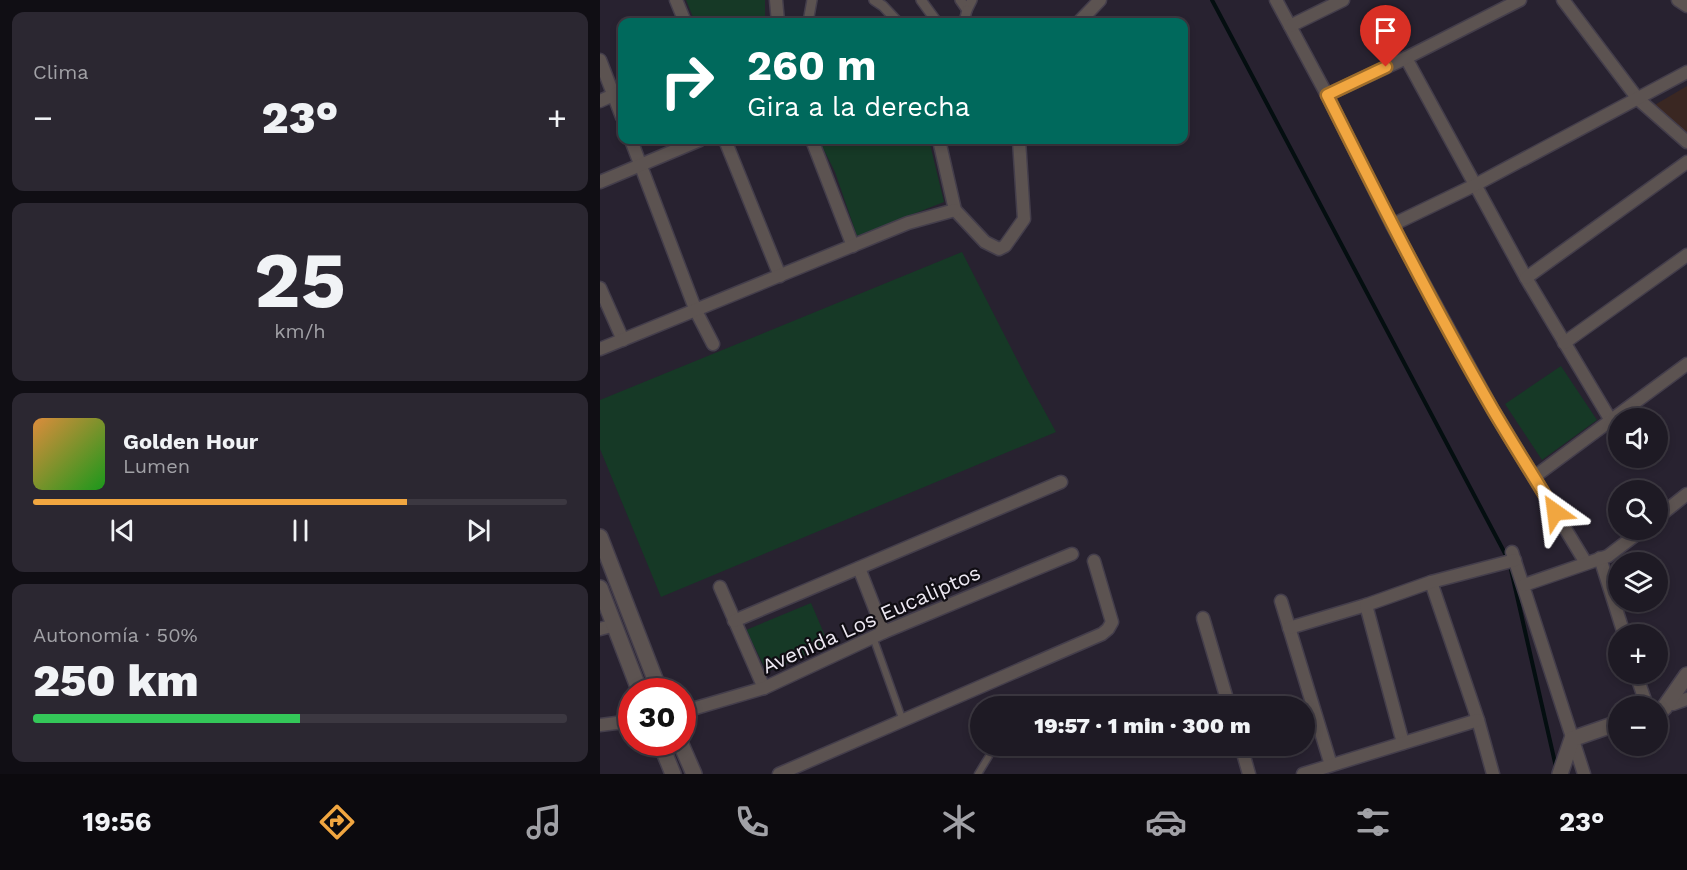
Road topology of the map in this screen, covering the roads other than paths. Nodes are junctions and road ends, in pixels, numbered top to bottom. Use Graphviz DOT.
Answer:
graph roads {
  1 [pos="676,0"];
  2 [pos="776,0"];
  3 [pos="812,0"];
  4 [pos="874,0"];
  5 [pos="921,0"];
  6 [pos="960,0"];
  7 [pos="972,0"];
  8 [pos="1101,0"];
  9 [pos="1276,0"];
  10 [pos="1343,0"];
  11 [pos="1520,0"];
  12 [pos="1563,0"];
  13 [pos="1678,0"];
  14 [pos="1687,6"];
  15 [pos="967,10"];
  16 [pos="683,18"];
  17 [pos="778,18"];
  18 [pos="809,18"];
  19 [pos="894,18"];
  20 [pos="933,18"];
  21 [pos="965,18"];
  22 [pos="1083,18"];
  23 [pos="1290,26"];
  24 [pos="1406,58"];
  25 [pos="600,60"];
  26 [pos="1687,72"];
  27 [pos="618,93"];
  28 [pos="1327,95"];
  29 [pos="1638,99"];
  30 [pos="600,101"];
  31 [pos="1687,142"];
  32 [pos="632,144"];
  33 [pos="690,144"];
  34 [pos="727,144"];
  35 [pos="814,144"];
  36 [pos="940,144"];
  37 [pos="1019,144"];
  38 [pos="1687,162"];
  39 [pos="640,165"];
  40 [pos="600,182"];
  41 [pos="1475,185"];
  42 [pos="955,210"];
  43 [pos="1392,225"];
  44 [pos="853,246"];
  45 [pos="1687,255"];
  46 [pos="780,276"];
  47 [pos="1526,278"];
  48 [pos="600,288"];
  49 [pos="696,311"];
  50 [pos="623,340"];
  51 [pos="1564,343"];
  52 [pos="713,344"];
  53 [pos="600,349"];
  54 [pos="1687,364"];
  55 [pos="1625,408"];
  56 [pos="1608,416"];
  57 [pos="1608,421"];
  58 [pos="1534,477"];
  59 [pos="1060,482"];
  60 [pos="1687,494"];
  61 [pos="1668,509"];
  62 [pos="600,537"];
  63 [pos="1629,540"];
  64 [pos="1072,554"];
  65 [pos="1600,558"];
  66 [pos="1094,561"];
  67 [pos="1586,563"];
  68 [pos="859,568"];
  69 [pos="1431,582"];
  70 [pos="1524,585"];
  71 [pos="720,587"];
  72 [pos="600,588"];
  73 [pos="1281,601"];
  74 [pos="1366,605"];
  75 [pos="1203,618"];
  76 [pos="734,621"];
  77 [pos="1621,624"];
  78 [pos="607,627"];
  79 [pos="1289,628"];
  80 [pos="879,635"];
  81 [pos="1687,675"];
  82 [pos="633,678"];
  83 [pos="655,678"];
  84 [pos="1687,686"];
  85 [pos="764,688"];
  86 [pos="1226,696"];
  87 [pos="1670,705"];
  88 [pos="696,708"];
  89 [pos="1478,720"];
  90 [pos="903,721"];
  91 [pos="618,723"];
  92 [pos="600,725"];
  93 [pos="1608,726"];
  94 [pos="1572,739"];
  95 [pos="1403,743"];
  96 [pos="666,756"];
  97 [pos="686,756"];
  98 [pos="989,756"];
  99 [pos="1244,756"];
  100 [pos="1332,765"];
  101 [pos="673,774"];
  102 [pos="694,774"];
  103 [pos="779,774"];
  104 [pos="978,774"];
  105 [pos="1249,774"];
  106 [pos="1303,774"];
  107 [pos="1493,774"];
  108 [pos="1560,774"];
  109 [pos="1584,774"];
  1 -- 16 [label="street"];
  2 -- 17 [label="street"];
  3 -- 18 [label="street"];
  4 -- 19 [label="street"];
  5 -- 20 [label="street"];
  6 -- 15 [label="street"];
  7 -- 15 [label="street"];
  8 -- 22 [label="street"];
  9 -- 23 [label="street"];
  10 -- 23 [label="street"];
  11 -- 24 [label="street"];
  12 -- 29 [label="street"];
  13 -- 14 [label="street"];
  15 -- 21 [label="street"];
  23 -- 28 [label="street"];
  24 -- 28 [label="street"];
  24 -- 41 [label="street"];
  25 -- 27 [label="street"];
  26 -- 29 [label="street"];
  27 -- 30 [label="street"];
  28 -- 43 [label="street"];
  29 -- 31 [label="street"];
  29 -- 41 [label="street"];
  32 -- 39 [label="street"];
  33 -- 39 [label="street"];
  34 -- 46 [label="street"];
  35 -- 44 [label="street"];
  36 -- 42 [label="street"];
  37 -- 42 [label="street"];
  38 -- 47 [label="street"];
  39 -- 40 [label="street"];
  39 -- 49 [label="street"];
  41 -- 43 [label="street"];
  41 -- 47 [label="street"];
  42 -- 44 [label="street"];
  43 -- 58 [label="street"];
  44 -- 46 [label="street"];
  45 -- 51 [label="street"];
  46 -- 49 [label="street"];
  47 -- 51 [label="street"];
  48 -- 50 [label="street"];
  49 -- 50 [label="street"];
  49 -- 52 [label="street"];
  50 -- 53 [label="street"];
  51 -- 56 [label="street"];
  54 -- 55 [label="street"];
  57 -- 58 [label="street"];
  58 -- 67 [label="street"];
  59 -- 68 [label="street"];
  60 -- 61 [label="street"];
  62 -- 83 [label="street"];
  63 -- 65 [label="street"];
  64 -- 80 [label="street, Avenida Los Eucaliptos"];
  65 -- 67 [label="street"];
  65 -- 77 [label="street"];
  66 -- 90 [label="street"];
  67 -- 70 [label="street"];
  68 -- 76 [label="street"];
  68 -- 80 [label="street"];
  69 -- 70 [label="street"];
  69 -- 74 [label="street"];
  69 -- 89 [label="street"];
  70 -- 94 [label="street"];
  71 -- 76 [label="street"];
  72 -- 78 [label="street"];
  73 -- 79 [label="street"];
  74 -- 79 [label="street"];
  74 -- 95 [label="street"];
  75 -- 86 [label="street"];
  76 -- 85 [label="street"];
  78 -- 82 [label="street"];
  79 -- 100 [label="street"];
  80 -- 85 [label="street, Avenida Los Eucaliptos"];
  80 -- 90 [label="lane"];
  81 -- 87 [label="street"];
  84 -- 87 [label="street"];
  85 -- 88 [label="street, Avenida Los Eucaliptos"];
  89 -- 95 [label="street"];
  89 -- 107 [label="street"];
  90 -- 103 [label="street"];
  91 -- 92 [label="street"];
  93 -- 94 [label="street"];
  94 -- 108 [label="street"];
  94 -- 109 [label="street"];
  95 -- 100 [label="street"];
  96 -- 101 [label="street"];
  97 -- 102 [label="street"];
  98 -- 104 [label="lane"];
  99 -- 105 [label="street"];
  100 -- 106 [label="street"];
}
